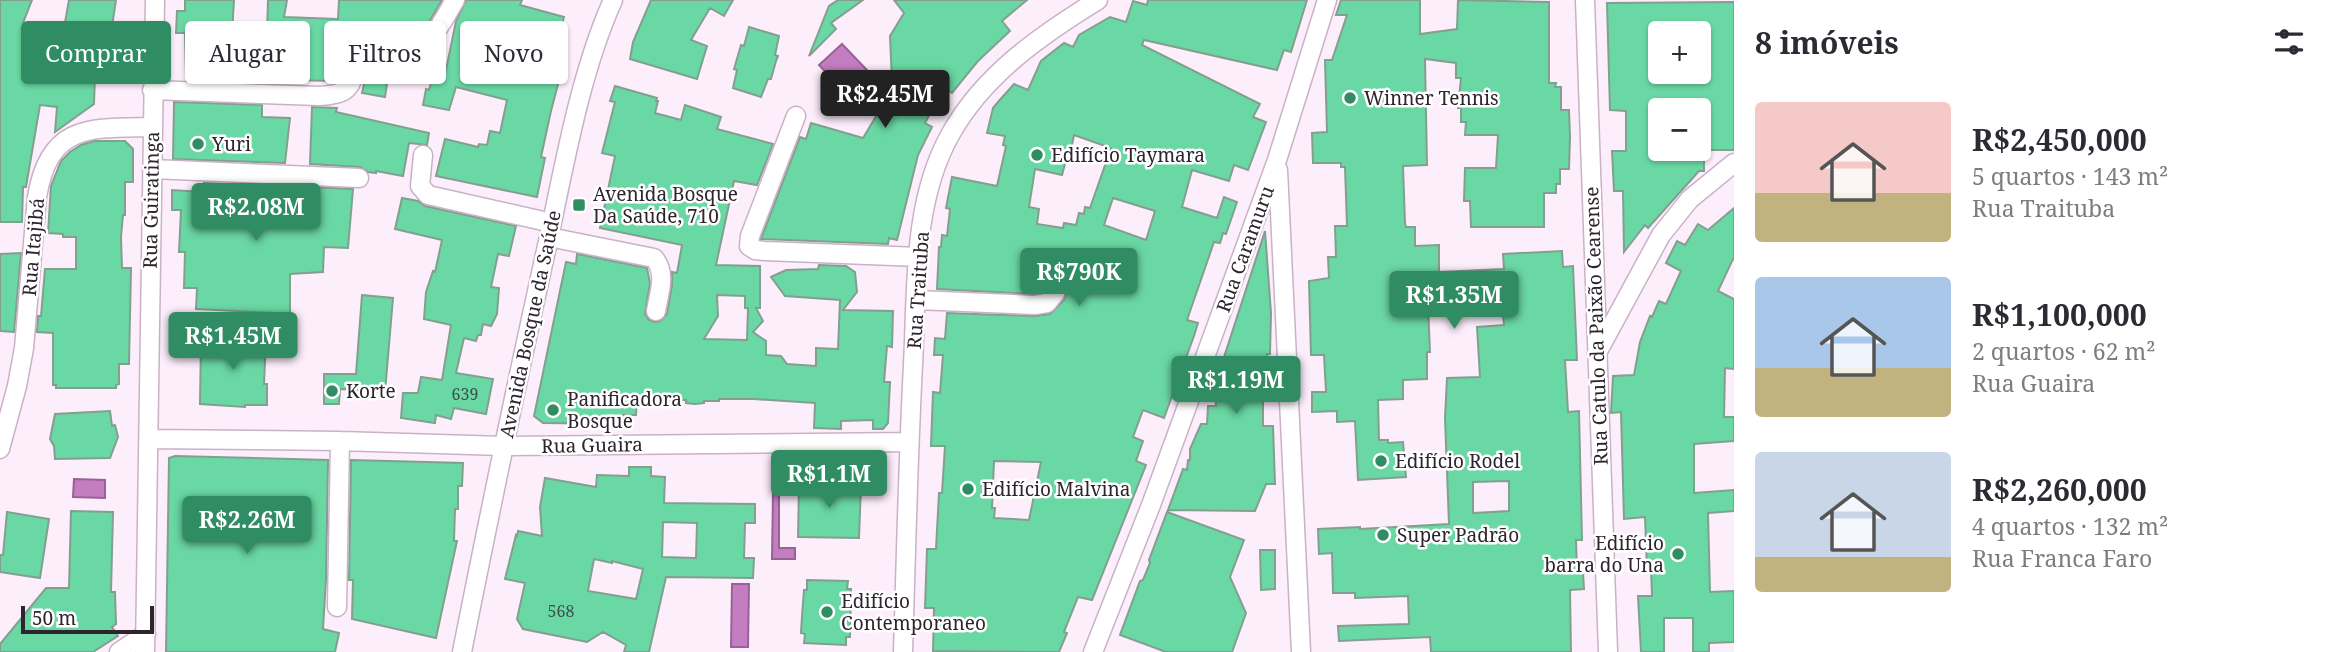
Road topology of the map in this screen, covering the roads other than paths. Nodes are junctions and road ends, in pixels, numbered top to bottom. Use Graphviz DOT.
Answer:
graph roads {
  1 [pos="155,0"];
  2 [pos="455,0"];
  3 [pos="613,0"];
  4 [pos="1098,0"];
  5 [pos="1327,0"];
  6 [pos="1584,0"];
  7 [pos="152,90"];
  8 [pos="796,116"];
  9 [pos="152,127"];
  10 [pos="423,155"];
  11 [pos="1277,160"];
  12 [pos="1734,163"];
  13 [pos="152,169"];
  14 [pos="359,178"];
  15 [pos="551,230"];
  16 [pos="919,257"];
  17 [pos="1060,270"];
  18 [pos="916,300"];
  19 [pos="656,311"];
  20 [pos="1597,353"];
  21 [pos="149,439"];
  22 [pos="340,441"];
  23 [pos="909,442"];
  24 [pos="503,446"];
  25 [pos="0,449"];
  26 [pos="337,607"];
  27 [pos="146,634"];
  28 [pos="119,652"];
  29 [pos="145,652"];
  30 [pos="462,652"];
  31 [pos="903,652"];
  32 [pos="1093,652"];
  33 [pos="1301,652"];
  34 [pos="1608,652"];
  1 -- 7 [label="street, Rua Guiratinga"];
  2 -- 7 [label="street"];
  3 -- 15 [label="street, Avenida Bosque da Saúde"];
  4 -- 16 [label="street, Rua Traituba"];
  5 -- 11 [label="street, Rua Caramuru"];
  6 -- 20 [label="street, Rua Catulo da Paixão Cearense"];
  7 -- 9 [label="street, Rua Guiratinga"];
  8 -- 16 [label="street"];
  9 -- 13 [label="street, Rua Guiratinga"];
  9 -- 25 [label="street, Rua Itajibá"];
  10 -- 15 [label="street"];
  11 -- 32 [label="street, Rua Caramuru"];
  11 -- 33 [label="street"];
  12 -- 20 [label="street"];
  13 -- 14 [label="street"];
  13 -- 21 [label="street, Rua Guiratinga"];
  15 -- 19 [label="street"];
  15 -- 24 [label="street, Avenida Bosque da Saúde"];
  16 -- 18 [label="street, Rua Traituba"];
  17 -- 18 [label="street"];
  18 -- 23 [label="street, Rua Traituba"];
  20 -- 34 [label="street, Rua Catulo da Paixão Cearense"];
  21 -- 22 [label="street, Rua Guaira"];
  21 -- 27 [label="street, Rua Guiratinga"];
  22 -- 24 [label="street, Rua Guaira"];
  22 -- 26 [label="street"];
  23 -- 24 [label="street, Rua Guaira"];
  23 -- 31 [label="street, Rua Traituba"];
  24 -- 30 [label="street, Avenida Bosque da Saúde"];
  27 -- 28 [label="street"];
  27 -- 29 [label="street, Rua Guiratinga"];
}
